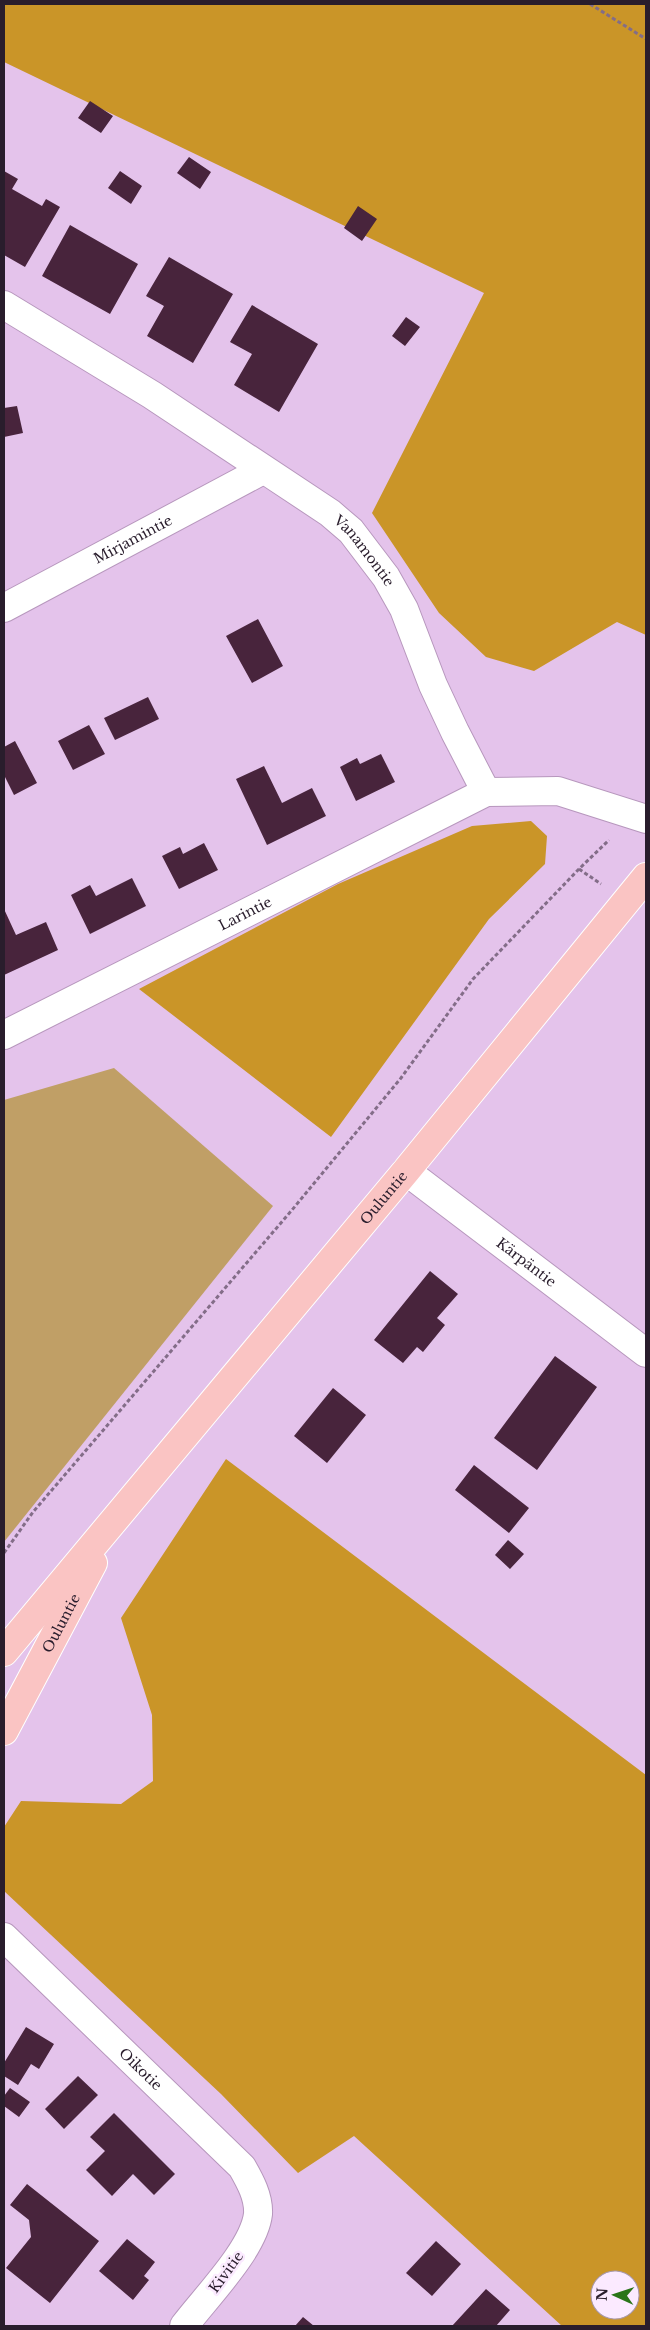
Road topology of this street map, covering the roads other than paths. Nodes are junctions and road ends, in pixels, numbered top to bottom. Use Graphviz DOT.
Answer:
graph roads {
  1 [pos="4,305"];
  2 [pos="263,470"];
  3 [pos="4,608"];
  4 [pos="486,792"];
  5 [pos="638,816"];
  6 [pos="646,877"];
  7 [pos="4,1034"];
  8 [pos="406,1171"];
  9 [pos="646,1353"];
  10 [pos="119,1515"];
  11 [pos="4,1652"];
  12 [pos="4,1731"];
  13 [pos="4,1937"];
  14 [pos="258,2213"];
  15 [pos="184,2326"];
  1 -- 2 [label="street, Vanamontie"];
  2 -- 3 [label="street, Mirjamintie"];
  2 -- 4 [label="street, Vanamontie"];
  4 -- 5 [label="street"];
  4 -- 7 [label="street, Larintie"];
  6 -- 8 [label="main road, Ouluntie"];
  8 -- 9 [label="street, Kärpäntie"];
  8 -- 10 [label="main road, Ouluntie"];
  10 -- 11 [label="main road, Ouluntie"];
  10 -- 12 [label="main road, Ouluntie"];
  13 -- 14 [label="street, Oikotie"];
  14 -- 15 [label="street, Kivitie"];
}
